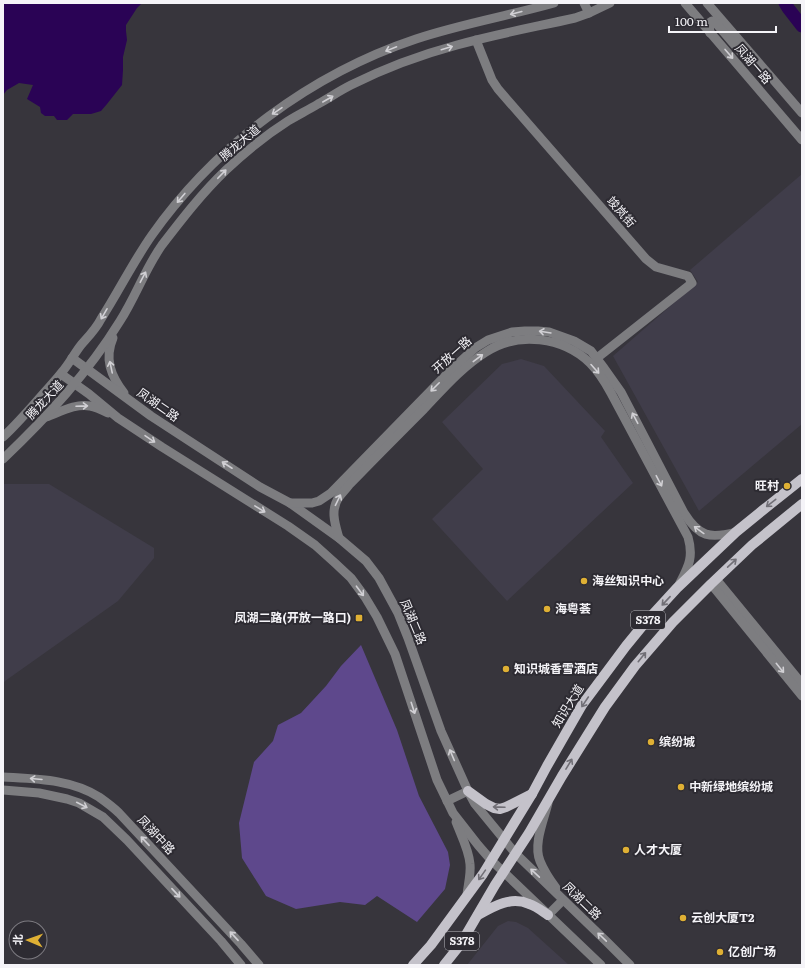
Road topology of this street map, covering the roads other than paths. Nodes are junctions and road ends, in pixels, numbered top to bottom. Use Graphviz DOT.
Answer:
graph roads {
  1 [pos="554,3"];
  2 [pos="584,3"];
  3 [pos="610,3"];
  4 [pos="677,3"];
  5 [pos="685,3"];
  6 [pos="707,3"];
  7 [pos="711,3"];
  8 [pos="715,12"];
  9 [pos="589,13"];
  10 [pos="695,15"];
  11 [pos="710,33"];
  12 [pos="476,40"];
  13 [pos="766,71"];
  14 [pos="802,113"];
  15 [pos="802,140"];
  16 [pos="117,292"];
  17 [pos="132,300"];
  18 [pos="120,321"];
  19 [pos="72,358"];
  20 [pos="597,358"];
  21 [pos="87,369"];
  22 [pos="61,374"];
  23 [pos="75,384"];
  24 [pos="130,400"];
  25 [pos="45,417"];
  26 [pos="118,418"];
  27 [pos="18,423"];
  28 [pos="30,434"];
  29 [pos="3,437"];
  30 [pos="3,459"];
  31 [pos="802,479"];
  32 [pos="290,503"];
  33 [pos="802,504"];
  34 [pos="736,532"];
  35 [pos="339,538"];
  36 [pos="713,581"];
  37 [pos="677,588"];
  38 [pos="802,684"];
  39 [pos="802,696"];
  40 [pos="3,777"];
  41 [pos="3,790"];
  42 [pos="468,791"];
  43 [pos="532,794"];
  44 [pos="549,798"];
  45 [pos="447,801"];
  46 [pos="453,813"];
  47 [pos="503,840"];
  48 [pos="516,854"];
  49 [pos="492,860"];
  50 [pos="504,872"];
  51 [pos="467,895"];
  52 [pos="563,900"];
  53 [pos="478,914"];
  54 [pos="548,915"];
  55 [pos="242,965"];
  56 [pos="259,965"];
  57 [pos="413,965"];
  58 [pos="444,965"];
  59 [pos="601,965"];
  60 [pos="630,965"];
  1 -- 16 [label="street, 腾龙大道, one-way"];
  2 -- 9 [label="street"];
  3 -- 9 [label="street, 腾龙大道"];
  4 -- 10 [label="street"];
  5 -- 10 [label="street, 凤湖一路"];
  6 -- 8 [label="street, 凤湖一路"];
  7 -- 8 [label="street"];
  8 -- 13 [label="street, 凤湖一路"];
  9 -- 12 [label="street, 腾龙大道"];
  10 -- 11 [label="street, 凤湖一路"];
  11 -- 13 [label="street"];
  11 -- 15 [label="street, 凤湖一路, one-way"];
  17 -- 12 [label="street, 腾龙大道, one-way"];
  12 -- 20 [label="street, 竣岚街"];
  13 -- 14 [label="street, 凤湖一路"];
  16 -- 17 [label="street"];
  16 -- 19 [label="street, 腾龙大道, one-way"];
  17 -- 18 [label="street, 腾龙大道"];
  18 -- 21 [label="street, 腾龙大道"];
  24 -- 18 [label="street, one-way"];
  19 -- 21 [label="street, 凤湖二路"];
  19 -- 22 [label="street, 腾龙大道"];
  20 -- 32 [label="street, 开放一路, one-way"];
  34 -- 20 [label="street, 开放一路, one-way"];
  21 -- 23 [label="street, 腾龙大道"];
  21 -- 24 [label="street, 凤湖二路"];
  22 -- 23 [label="street"];
  22 -- 27 [label="street, 腾龙大道"];
  23 -- 25 [label="street, 腾龙大道"];
  23 -- 26 [label="street"];
  32 -- 24 [label="street, 凤湖二路, one-way"];
  25 -- 26 [label="street, one-way"];
  25 -- 28 [label="street, 腾龙大道"];
  26 -- 45 [label="street, one-way"];
  27 -- 28 [label="street"];
  27 -- 29 [label="street, 腾龙大道"];
  28 -- 30 [label="street, 腾龙大道"];
  31 -- 34 [label="main road, 知识大道 / S378, one-way"];
  32 -- 35 [label="street, 凤湖二路"];
  36 -- 33 [label="main road, S378, one-way"];
  34 -- 37 [label="main road, 知识大道 / S378"];
  35 -- 37 [label="street, 开放一路, one-way"];
  42 -- 35 [label="street, 凤湖二路, one-way"];
  36 -- 38 [label="street"];
  36 -- 39 [label="street, one-way"];
  44 -- 36 [label="main road, S378, one-way"];
  37 -- 43 [label="main road, 知识大道 / S378, one-way"];
  56 -- 40 [label="street, 凤湖中路, one-way"];
  41 -- 55 [label="street, 凤湖中路, one-way"];
  43 -- 42 [label="main road, one-way"];
  42 -- 45 [label="street"];
  42 -- 47 [label="street, 凤湖二路"];
  43 -- 47 [label="main road, 知识大道 / S378"];
  44 -- 48 [label="main road, S378"];
  44 -- 52 [label="street"];
  45 -- 46 [label="street"];
  46 -- 49 [label="street"];
  46 -- 51 [label="street"];
  47 -- 48 [label="street, 凤湖二路"];
  47 -- 49 [label="main road, 知识大道 / S378"];
  48 -- 50 [label="main road, S378"];
  52 -- 48 [label="street, 凤湖二路, one-way"];
  49 -- 50 [label="street"];
  49 -- 51 [label="main road, 知识大道 / S378, one-way"];
  50 -- 53 [label="main road, S378"];
  50 -- 54 [label="street"];
  51 -- 57 [label="main road, 知识大道 / S378"];
  52 -- 54 [label="street"];
  60 -- 52 [label="street, 凤湖二路, one-way"];
  53 -- 54 [label="main road"];
  53 -- 58 [label="main road, S378"];
  54 -- 59 [label="street"];
}
